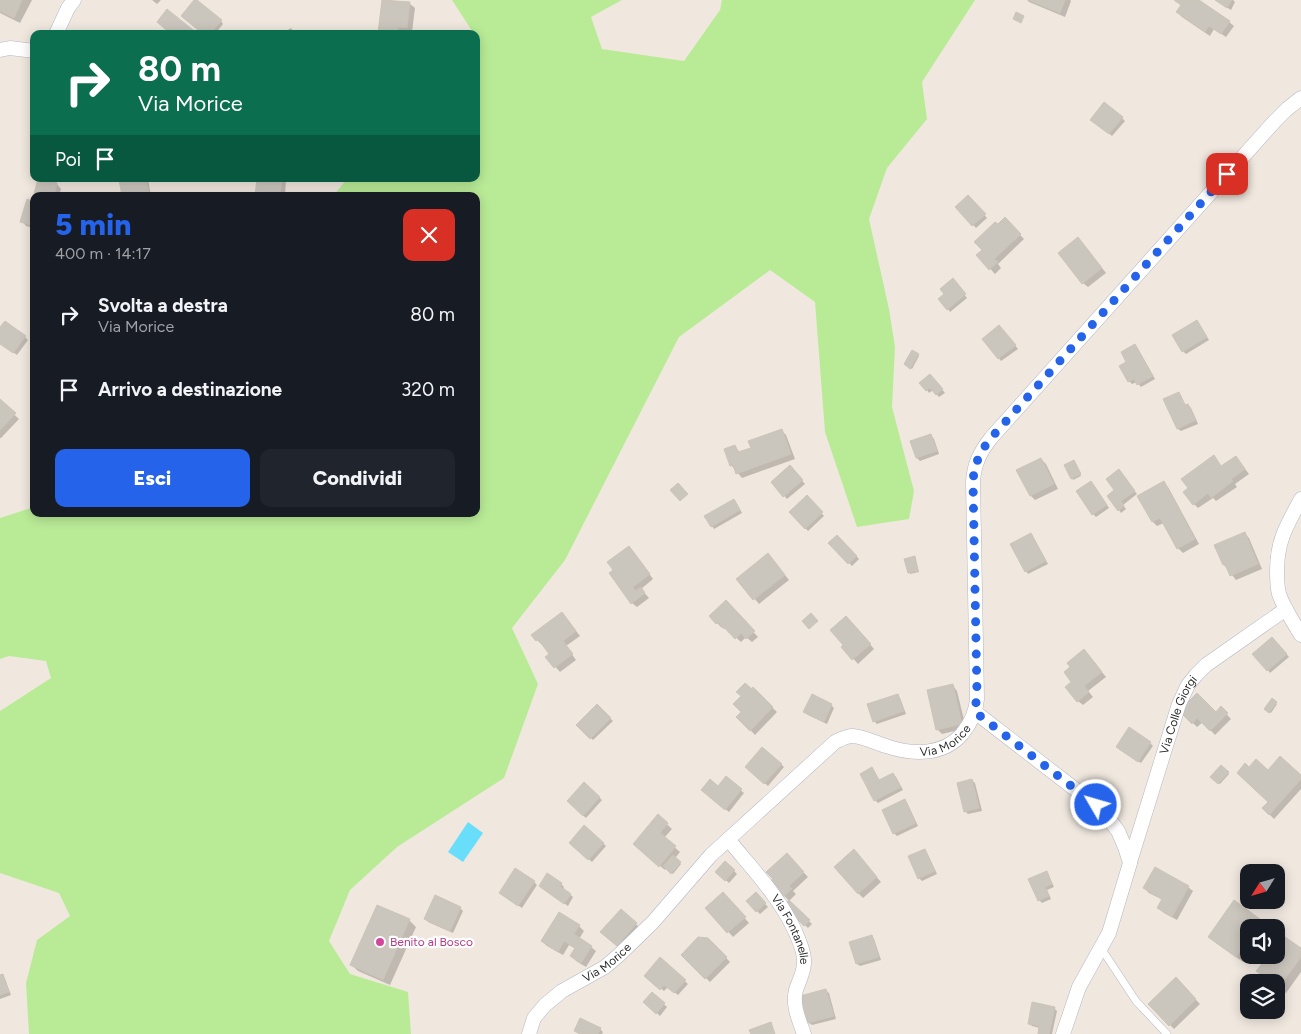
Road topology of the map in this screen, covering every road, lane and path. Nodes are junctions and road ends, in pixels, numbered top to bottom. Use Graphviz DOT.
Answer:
graph roads {
  1 [pos="74,0"];
  2 [pos="58,30"];
  3 [pos="1,49"];
  4 [pos="30,50"];
  5 [pos="1301,98"];
  6 [pos="1301,498"];
  7 [pos="1286,609"];
  8 [pos="1301,635"];
  9 [pos="975,712"];
  10 [pos="728,839"];
  11 [pos="1130,863"];
  12 [pos="1101,948"];
  13 [pos="529,1034"];
  14 [pos="804,1034"];
  15 [pos="1063,1034"];
  16 [pos="1167,1034"];
  1 -- 2 [label="street"];
  3 -- 4 [label="street"];
  5 -- 9 [label="street, Via Morice"];
  6 -- 7 [label="street"];
  7 -- 8 [label="street"];
  7 -- 11 [label="street, Via Colle Giorgi"];
  9 -- 10 [label="street, Via Morice"];
  9 -- 11 [label="street"];
  10 -- 13 [label="street, Via Morice"];
  10 -- 14 [label="street, Via Fontanelle"];
  11 -- 12 [label="street, Via Colle Giorgi"];
  12 -- 15 [label="street, Via Colle Giorgi"];
  12 -- 16 [label="lane"];
}
